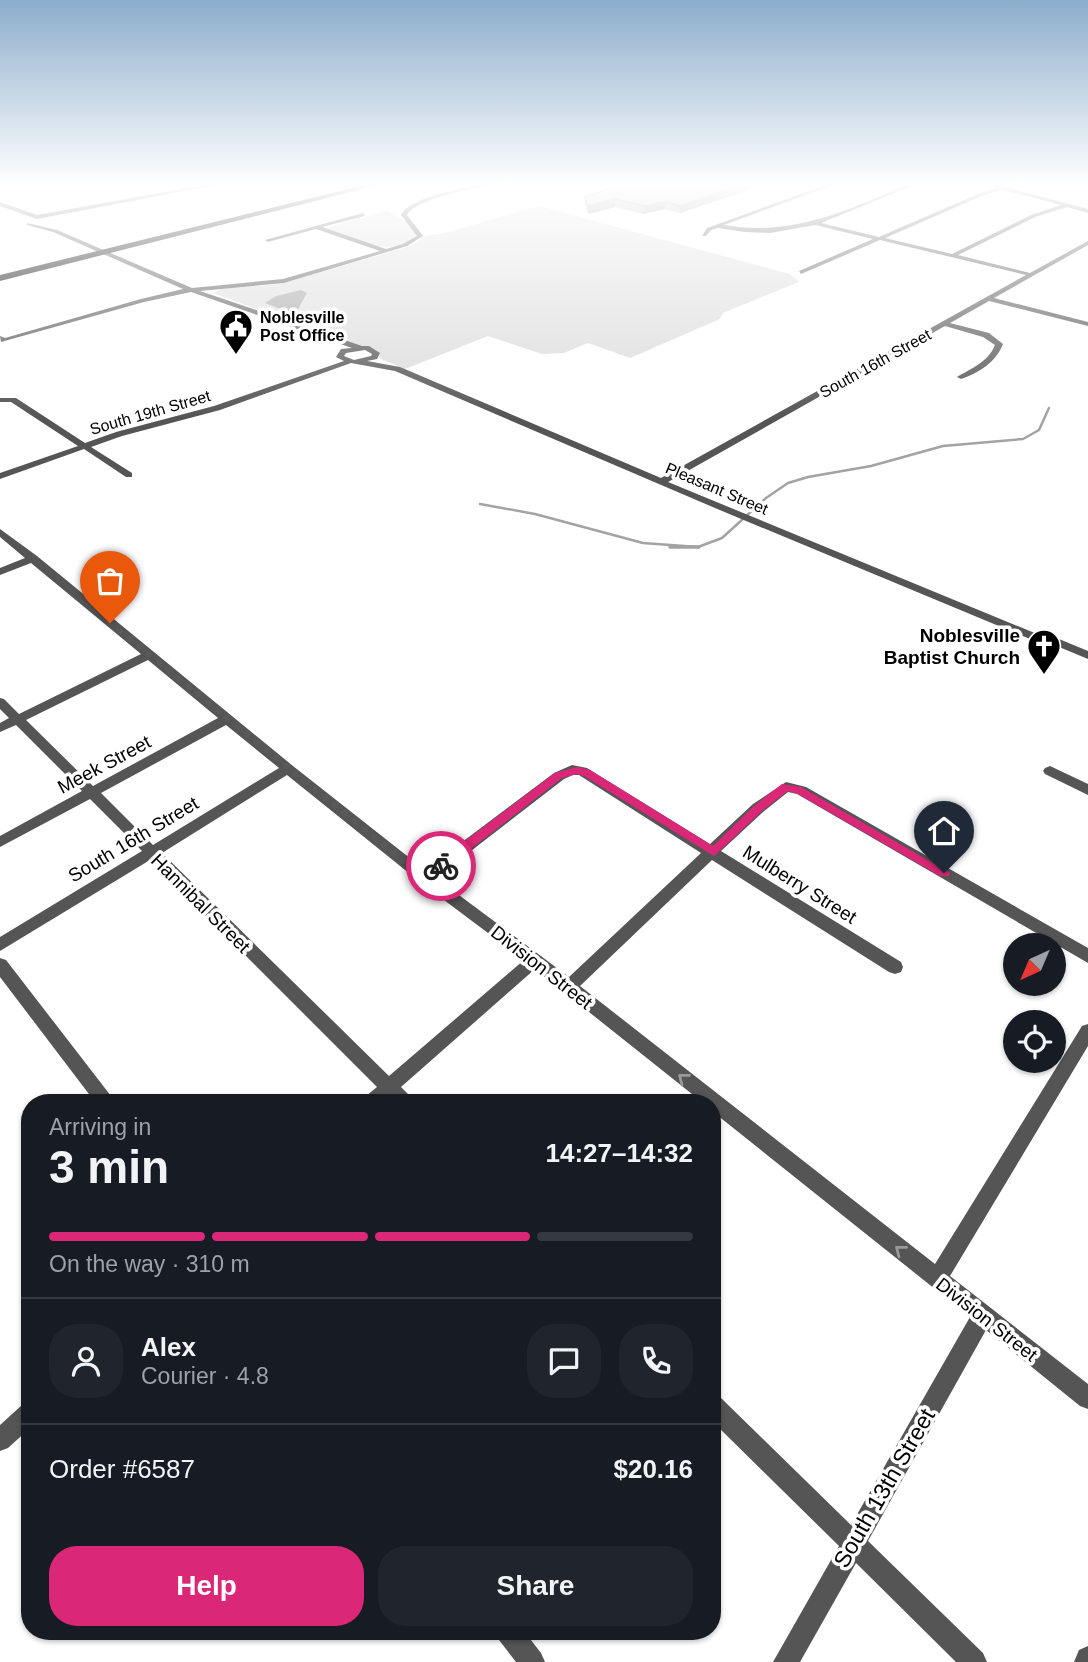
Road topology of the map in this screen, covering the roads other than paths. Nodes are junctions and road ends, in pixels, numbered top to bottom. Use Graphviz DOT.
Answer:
graph roads {
  1 [pos="39,262"];
  2 [pos="66,262"];
  3 [pos="126,262"];
  4 [pos="350,262"];
  5 [pos="826,262"];
  6 [pos="975,262"];
  7 [pos="1056,262"];
  8 [pos="0,271"];
  9 [pos="801,272"];
  10 [pos="1032,275"];
  11 [pos="0,278"];
  12 [pos="190,290"];
  13 [pos="990,299"];
  14 [pos="946,324"];
  15 [pos="1088,324"];
  16 [pos="310,332"];
  17 [pos="0,338"];
  18 [pos="360,348"];
  19 [pos="344,357"];
  20 [pos="374,358"];
  21 [pos="361,362"];
  22 [pos="390,367"];
  23 [pos="961,377"];
  24 [pos="0,400"];
  25 [pos="84,446"];
  26 [pos="129,475"];
  27 [pos="0,476"];
  28 [pos="661,482"];
  29 [pos="0,532"];
  30 [pos="33,558"];
  31 [pos="0,572"];
  32 [pos="1034,636"];
  33 [pos="149,655"];
  34 [pos="1088,655"];
  35 [pos="1088,665"];
  36 [pos="0,702"];
  37 [pos="18,719"];
  38 [pos="227,719"];
  39 [pos="0,728"];
  40 [pos="288,769"];
  41 [pos="1050,771"];
  42 [pos="1088,790"];
  43 [pos="91,793"];
  44 [pos="0,842"];
  45 [pos="714,852"];
  46 [pos="151,853"];
  47 [pos="425,878"];
  48 [pos="0,945"];
  49 [pos="1088,956"];
  50 [pos="535,960"];
  51 [pos="0,966"];
  52 [pos="895,967"];
  53 [pos="569,987"];
  54 [pos="1088,1031"];
  55 [pos="389,1088"];
  56 [pos="99,1094"];
  57 [pos="382,1094"];
  58 [pos="395,1094"];
  59 [pos="704,1094"];
  60 [pos="721,1108"];
  61 [pos="937,1279"];
  62 [pos="983,1315"];
  63 [pos="1088,1398"];
  64 [pos="721,1414"];
  65 [pos="21,1421"];
  66 [pos="0,1440"];
  67 [pos="852,1543"];
  68 [pos="515,1640"];
  69 [pos="532,1662"];
  70 [pos="786,1662"];
  71 [pos="974,1662"];
  1 -- 8 [label="highway"];
  2 -- 11 [label="highway"];
  3 -- 12 [label="street"];
  4 -- 12 [label="street"];
  5 -- 9 [label="street"];
  6 -- 10 [label="street"];
  7 -- 10 [label="street, South 16th Street"];
  10 -- 13 [label="street, South 16th Street"];
  12 -- 16 [label="street"];
  12 -- 17 [label="street"];
  13 -- 14 [label="street, South 16th Street"];
  13 -- 15 [label="street"];
  14 -- 23 [label="street"];
  14 -- 28 [label="street, South 16th Street"];
  16 -- 18 [label="street"];
  16 -- 19 [label="street"];
  18 -- 19 [label="street"];
  18 -- 20 [label="street, Pleasant Street"];
  19 -- 21 [label="street"];
  19 -- 25 [label="street, South 19th Street"];
  20 -- 21 [label="street"];
  20 -- 22 [label="street, Pleasant Street"];
  21 -- 22 [label="street, Pleasant Street"];
  22 -- 28 [label="street, Pleasant Street"];
  24 -- 25 [label="street"];
  25 -- 26 [label="street"];
  25 -- 27 [label="street, South 19th Street"];
  28 -- 32 [label="street, Pleasant Street"];
  29 -- 30 [label="street, Division Street"];
  30 -- 31 [label="street"];
  30 -- 33 [label="street, Division Street"];
  32 -- 34 [label="street, Pleasant Street"];
  32 -- 35 [label="street, Pleasant Street"];
  33 -- 37 [label="street"];
  33 -- 38 [label="street, Division Street"];
  36 -- 37 [label="street, Hannibal Street"];
  37 -- 39 [label="street"];
  37 -- 43 [label="street, Hannibal Street"];
  38 -- 40 [label="street, Division Street"];
  38 -- 43 [label="street, Meek Street"];
  40 -- 46 [label="street, South 16th Street"];
  40 -- 47 [label="street, Division Street"];
  41 -- 42 [label="street"];
  43 -- 44 [label="street, Meek Street"];
  43 -- 46 [label="street, Hannibal Street"];
  45 -- 47 [label="street, Mulberry Street"];
  45 -- 49 [label="street"];
  45 -- 52 [label="street, Mulberry Street"];
  45 -- 53 [label="street"];
  46 -- 48 [label="street, South 16th Street"];
  46 -- 55 [label="street, Hannibal Street"];
  47 -- 50 [label="street, Division Street"];
  50 -- 53 [label="street, Division Street"];
  50 -- 55 [label="street"];
  51 -- 56 [label="street"];
  59 -- 53 [label="street, Division Street, one-way"];
  54 -- 61 [label="street"];
  55 -- 57 [label="street"];
  55 -- 58 [label="street, Hannibal Street"];
  61 -- 60 [label="street, Division Street, one-way"];
  61 -- 62 [label="street, Division Street"];
  62 -- 63 [label="street, Division Street"];
  62 -- 67 [label="street, South 13th Street"];
  64 -- 67 [label="street"];
  65 -- 66 [label="street"];
  67 -- 70 [label="street, South 13th Street"];
  67 -- 71 [label="street"];
  68 -- 69 [label="street"];
}
